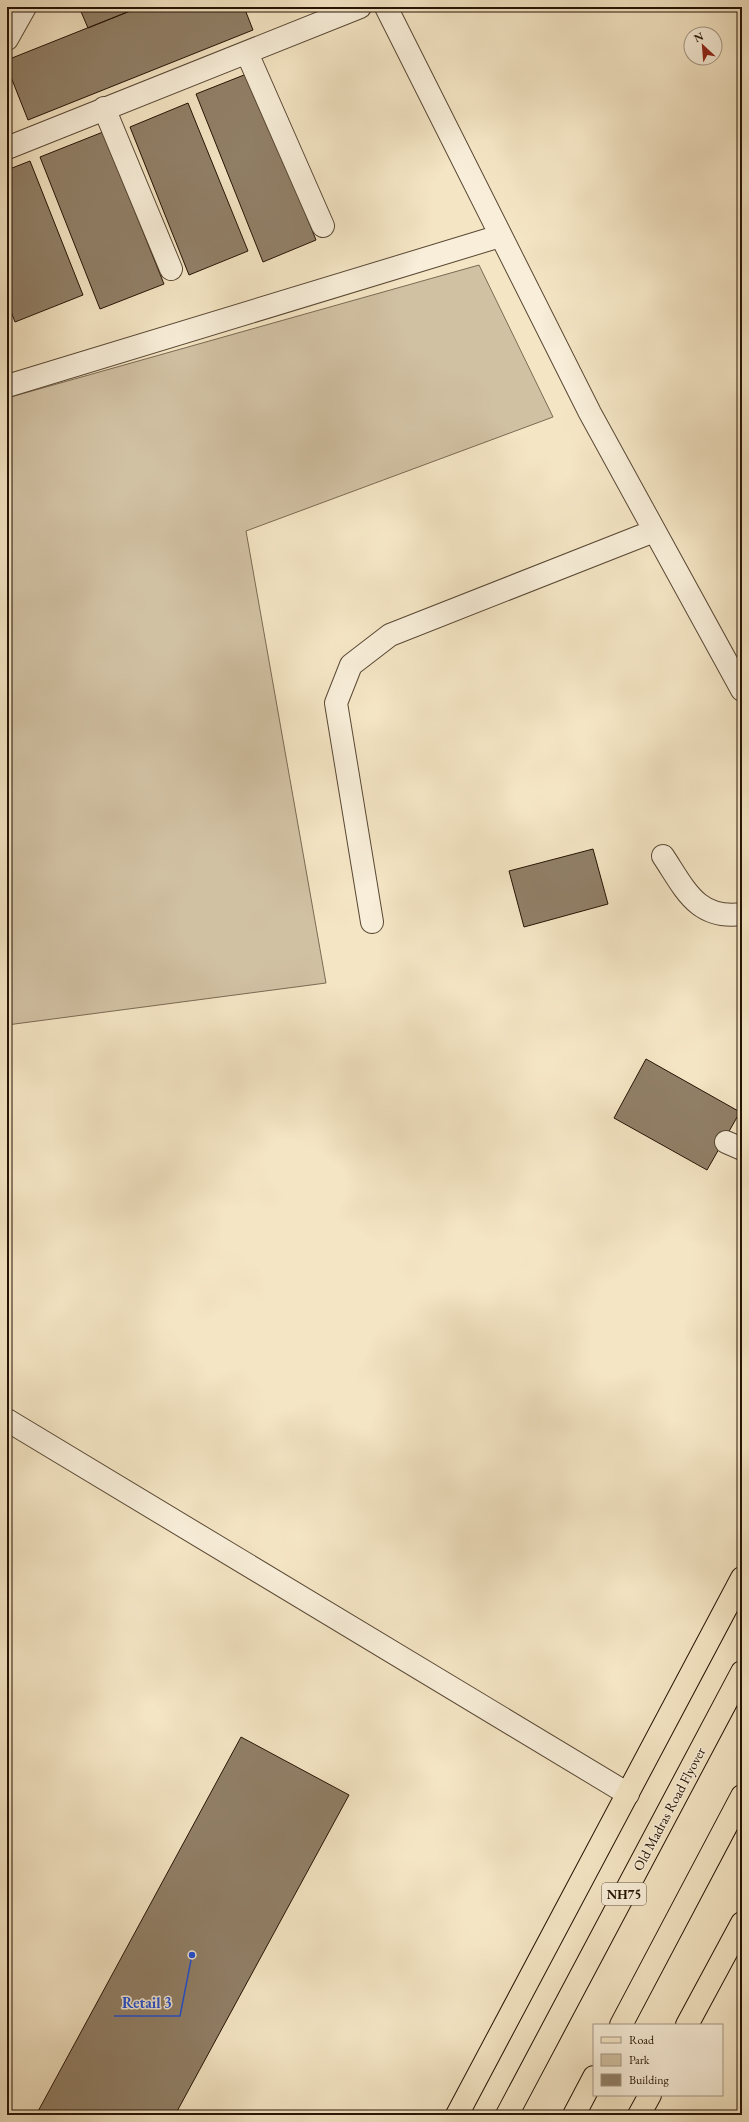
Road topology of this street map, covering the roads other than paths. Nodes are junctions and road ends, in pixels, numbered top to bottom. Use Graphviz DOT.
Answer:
graph roads {
  1 [pos="25,7"];
  2 [pos="360,7"];
  3 [pos="386,7"];
  4 [pos="7,38"];
  5 [pos="247,53"];
  6 [pos="104,108"];
  7 [pos="7,148"];
  8 [pos="323,226"];
  9 [pos="500,236"];
  10 [pos="170,269"];
  11 [pos="7,386"];
  12 [pos="654,531"];
  13 [pos="742,690"];
  14 [pos="663,856"];
  15 [pos="742,914"];
  16 [pos="372,922"];
  17 [pos="7,1420"];
  18 [pos="742,1578"];
  19 [pos="742,1672"];
  20 [pos="628,1794"];
  21 [pos="742,1796"];
  22 [pos="742,1923"];
  23 [pos="622,2024"];
  24 [pos="688,2024"];
  25 [pos="593,2078"];
  26 [pos="649,2096"];
  27 [pos="457,2115"];
  28 [pos="507,2115"];
  29 [pos="574,2115"];
  30 [pos="639,2115"];
  1 -- 4 [label="street"];
  2 -- 5 [label="street"];
  3 -- 9 [label="street"];
  5 -- 6 [label="street"];
  5 -- 8 [label="street"];
  6 -- 7 [label="street"];
  6 -- 10 [label="street"];
  9 -- 11 [label="street"];
  9 -- 12 [label="street"];
  12 -- 13 [label="street"];
  12 -- 16 [label="street"];
  14 -- 15 [label="street"];
  17 -- 20 [label="street"];
  18 -- 20 [label="main road"];
  19 -- 28 [label="main road, Old Madras Road Flyover / NH75"];
  20 -- 27 [label="main road"];
  21 -- 23 [label="main road"];
  22 -- 24 [label="main road"];
  25 -- 29 [label="main road"];
  26 -- 30 [label="main road"];
}
